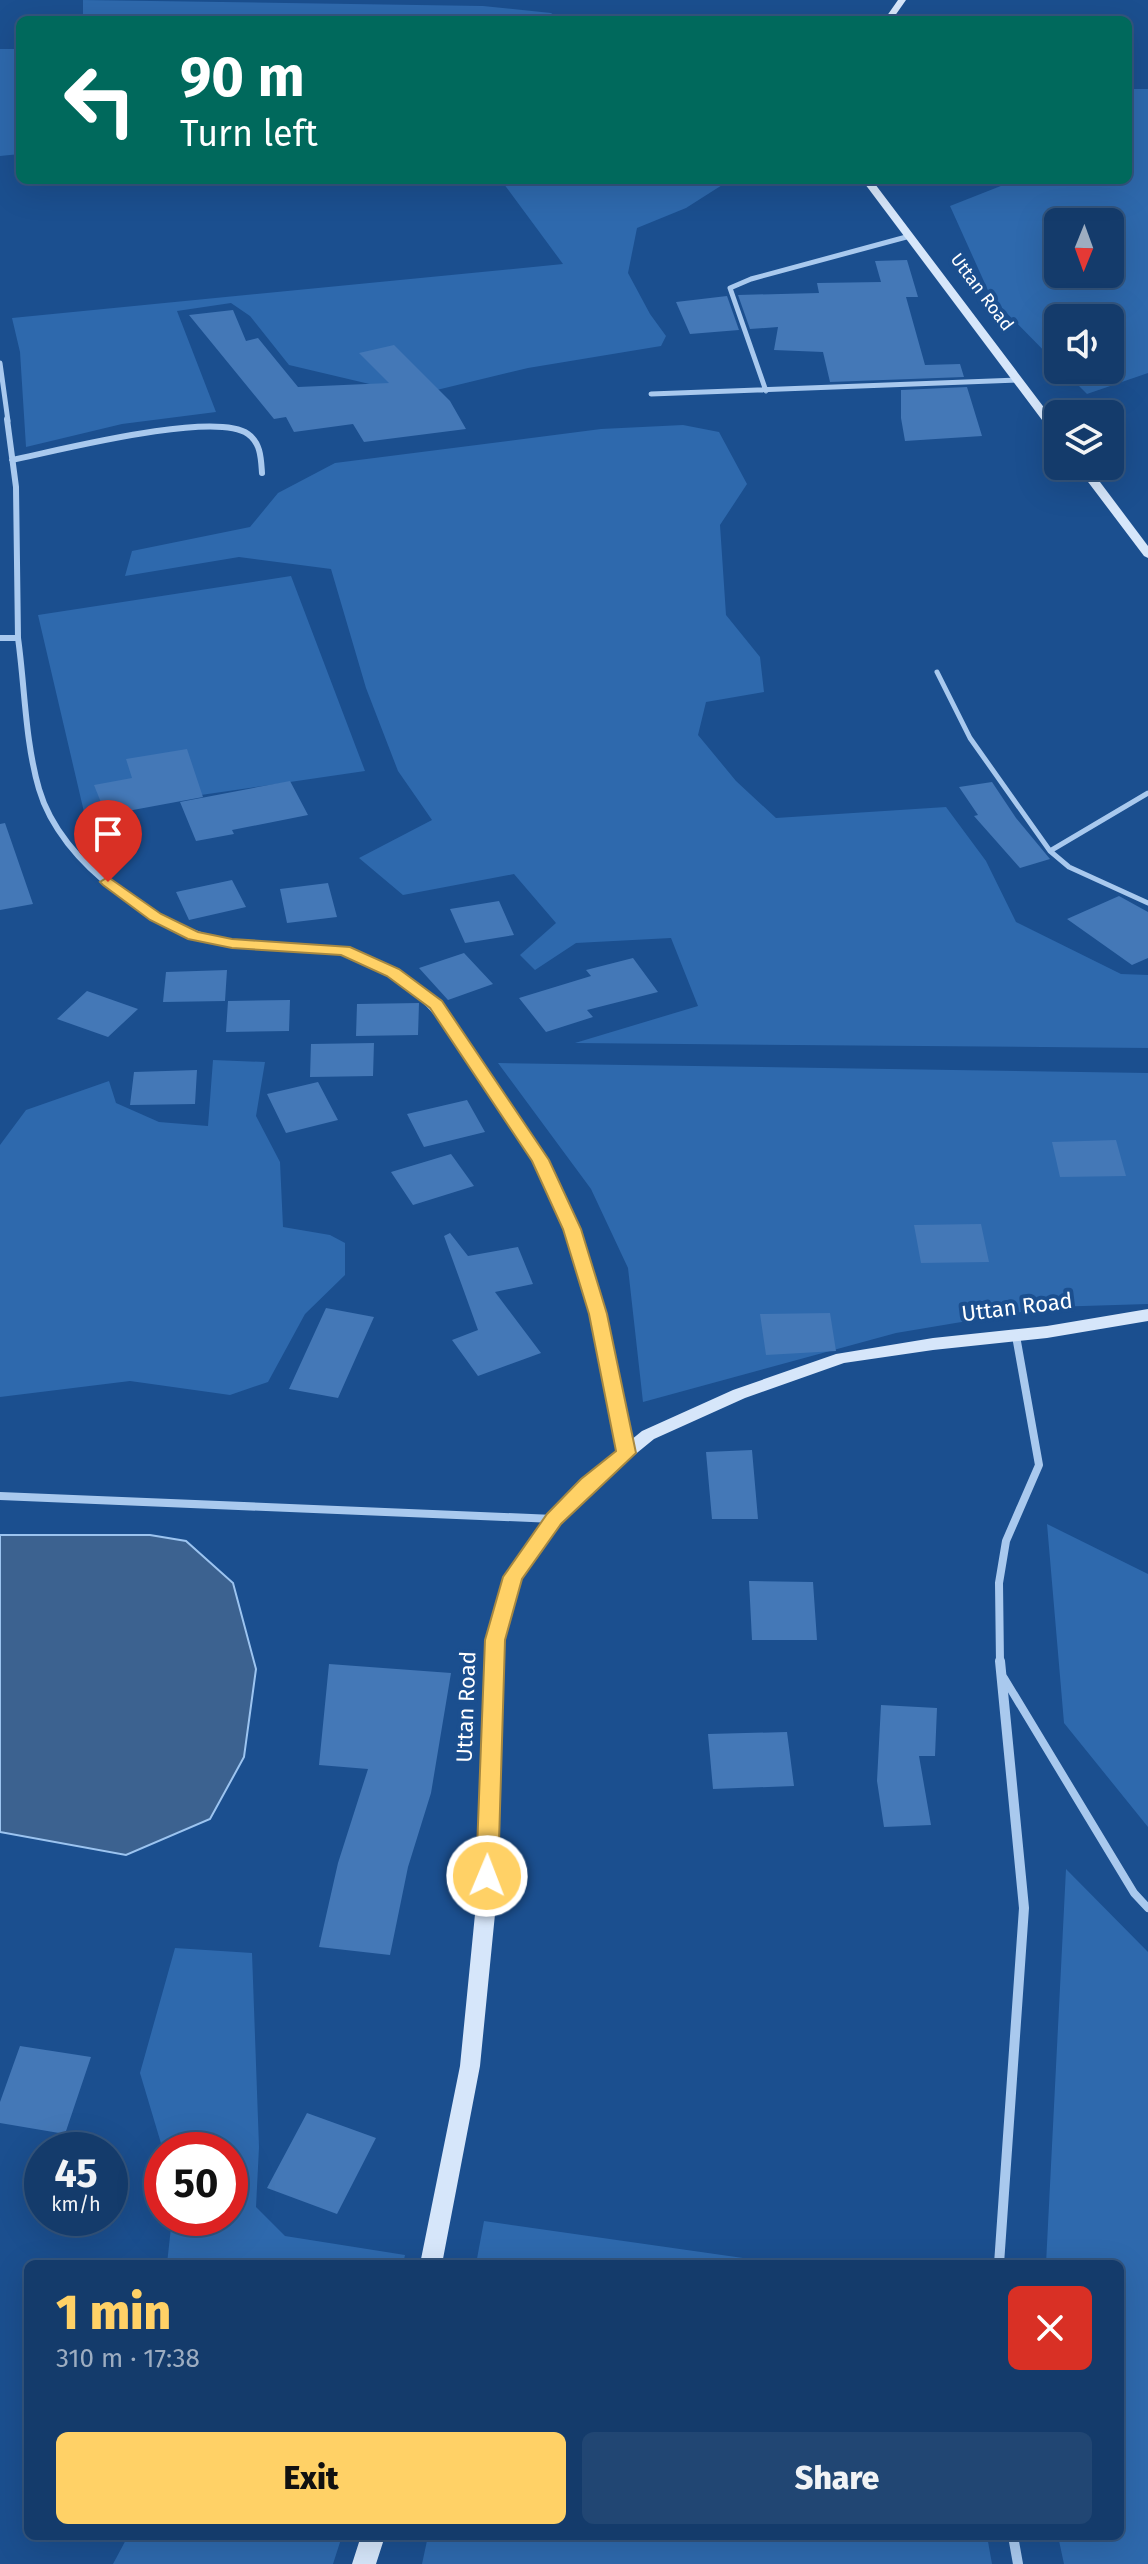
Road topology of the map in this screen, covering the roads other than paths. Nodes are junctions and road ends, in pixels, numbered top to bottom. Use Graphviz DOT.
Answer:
graph roads {
  1 [pos="870,184"];
  2 [pos="910,236"];
  3 [pos="0,363"];
  4 [pos="1018,380"];
  5 [pos="766,391"];
  6 [pos="651,394"];
  7 [pos="1044,415"];
  8 [pos="12,460"];
  9 [pos="262,473"];
  10 [pos="1092,480"];
  11 [pos="1148,554"];
  12 [pos="0,638"];
  13 [pos="18,638"];
  14 [pos="937,672"];
  15 [pos="1148,793"];
  16 [pos="1050,851"];
  17 [pos="1148,903"];
  18 [pos="1148,1315"];
  19 [pos="1016,1336"];
  20 [pos="626,1453"];
  21 [pos="0,1496"];
  22 [pos="554,1519"];
  23 [pos="1000,1672"];
  24 [pos="1148,1908"];
  25 [pos="432,2260"];
  26 [pos="999,2260"];
  27 [pos="372,2540"];
  28 [pos="1014,2540"];
  29 [pos="364,2564"];
  30 [pos="1018,2564"];
  1 -- 2 [label="main road, Uttan Road"];
  2 -- 4 [label="main road, Uttan Road"];
  2 -- 5 [label="street"];
  3 -- 8 [label="street"];
  4 -- 5 [label="street"];
  4 -- 7 [label="main road, Uttan Road"];
  5 -- 6 [label="street"];
  8 -- 9 [label="street"];
  8 -- 13 [label="street"];
  10 -- 11 [label="main road"];
  12 -- 13 [label="street"];
  13 -- 20 [label="street"];
  14 -- 16 [label="lane"];
  15 -- 16 [label="lane"];
  16 -- 17 [label="lane"];
  18 -- 19 [label="main road, Uttan Road"];
  19 -- 20 [label="main road, Uttan Road"];
  19 -- 23 [label="street"];
  20 -- 22 [label="main road, Uttan Road"];
  21 -- 22 [label="street"];
  22 -- 25 [label="main road, Uttan Road"];
  23 -- 24 [label="lane"];
  23 -- 26 [label="street"];
  27 -- 29 [label="main road"];
  28 -- 30 [label="street"];
}
